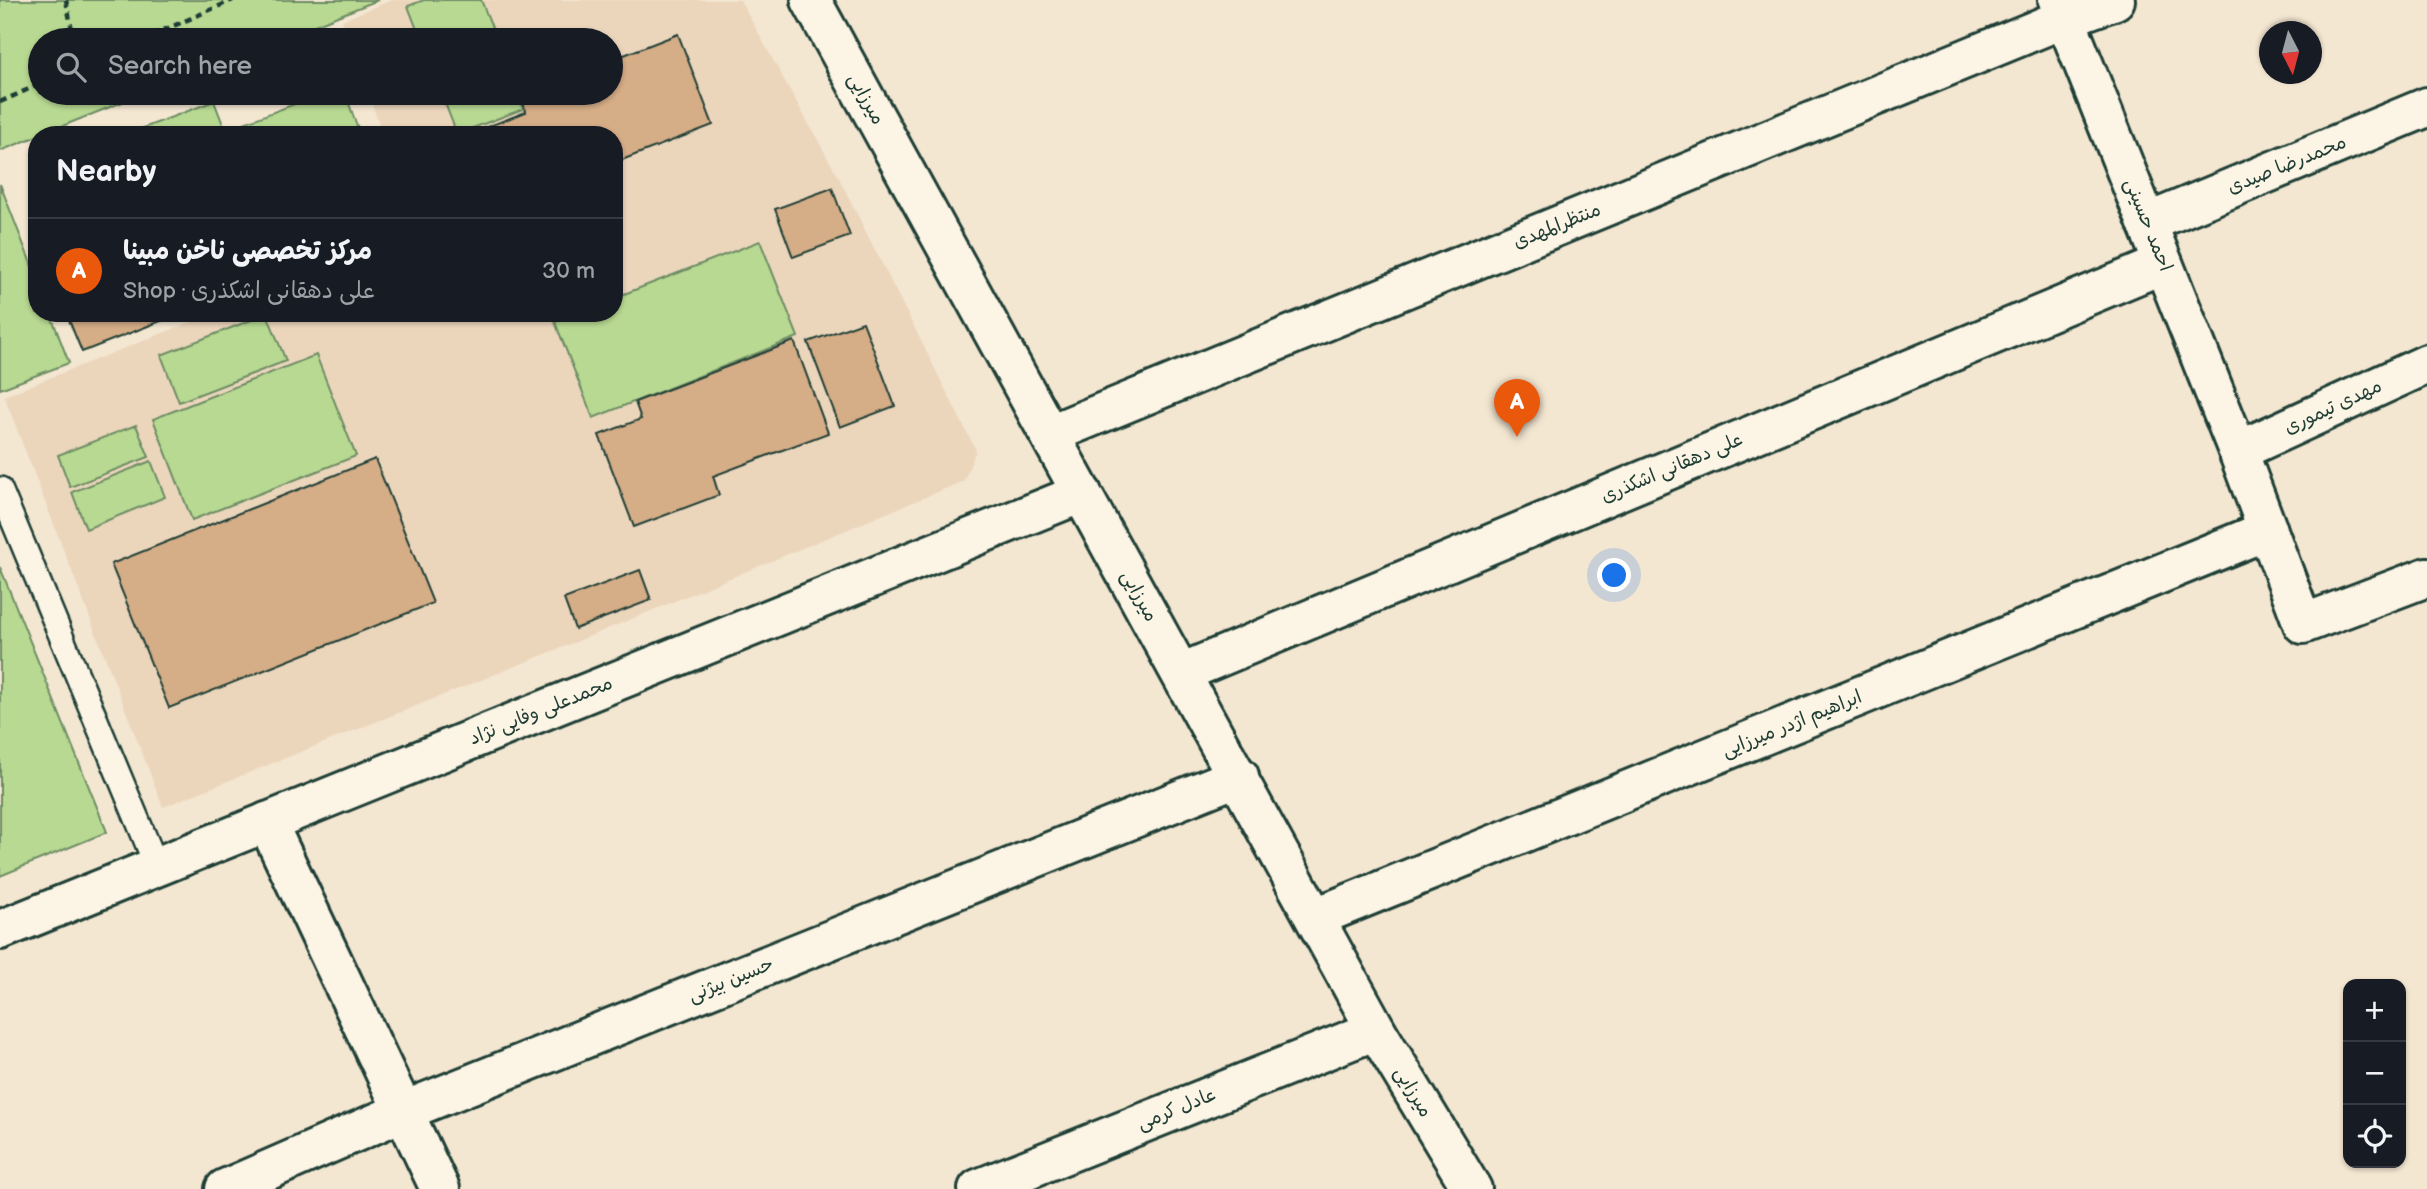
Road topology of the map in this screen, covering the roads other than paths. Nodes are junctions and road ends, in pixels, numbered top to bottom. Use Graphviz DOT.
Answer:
graph roads {
  1 [pos="811,0"];
  2 [pos="2115,0"];
  3 [pos="2061,9"];
  4 [pos="2427,107"];
  5 [pos="2147,223"];
  6 [pos="2163,264"];
  7 [pos="2427,364"];
  8 [pos="1050,434"];
  9 [pos="2238,451"];
  10 [pos="0,489"];
  11 [pos="1082,493"];
  12 [pos="2268,530"];
  13 [pos="2427,577"];
  14 [pos="1181,673"];
  15 [pos="1239,776"];
  16 [pos="267,822"];
  17 [pos="157,867"];
  18 [pos="1316,917"];
  19 [pos="0,930"];
  20 [pos="1376,1030"];
  21 [pos="404,1111"];
  22 [pos="1469,1188"];
  23 [pos="225,1189"];
  24 [pos="440,1189"];
  25 [pos="978,1189"];
  1 -- 8 [label="street, میرزایی"];
  2 -- 3 [label="street, منتظرالمهدی"];
  3 -- 5 [label="street, احمد حسینی"];
  3 -- 8 [label="street, منتظرالمهدی"];
  4 -- 5 [label="street, محمدرضا صیدی"];
  5 -- 6 [label="street, احمد حسینی"];
  6 -- 9 [label="street, احمد حسینی"];
  6 -- 14 [label="street, علی دهقانی اشکذری"];
  7 -- 9 [label="street, مهدی تیموری"];
  8 -- 11 [label="street, میرزایی"];
  9 -- 12 [label="street, احمد حسینی"];
  10 -- 17 [label="lane"];
  11 -- 14 [label="street, میرزایی"];
  11 -- 16 [label="street, محمدعلی وفایی نژاد"];
  12 -- 13 [label="street, احمد حسینی"];
  12 -- 18 [label="street, ابراهیم اژدر میرزایی"];
  14 -- 15 [label="street, میرزایی"];
  15 -- 18 [label="street, میرزایی"];
  15 -- 21 [label="street, حسین بیژنی"];
  16 -- 17 [label="street, محمدعلی وفایی نژاد"];
  16 -- 21 [label="street"];
  17 -- 19 [label="street, محمدعلی وفایی نژاد"];
  18 -- 20 [label="street, میرزایی"];
  20 -- 22 [label="street, میرزایی"];
  20 -- 25 [label="street, عادل کرمی"];
  21 -- 23 [label="street, حسین بیژنی"];
  21 -- 24 [label="street"];
}
